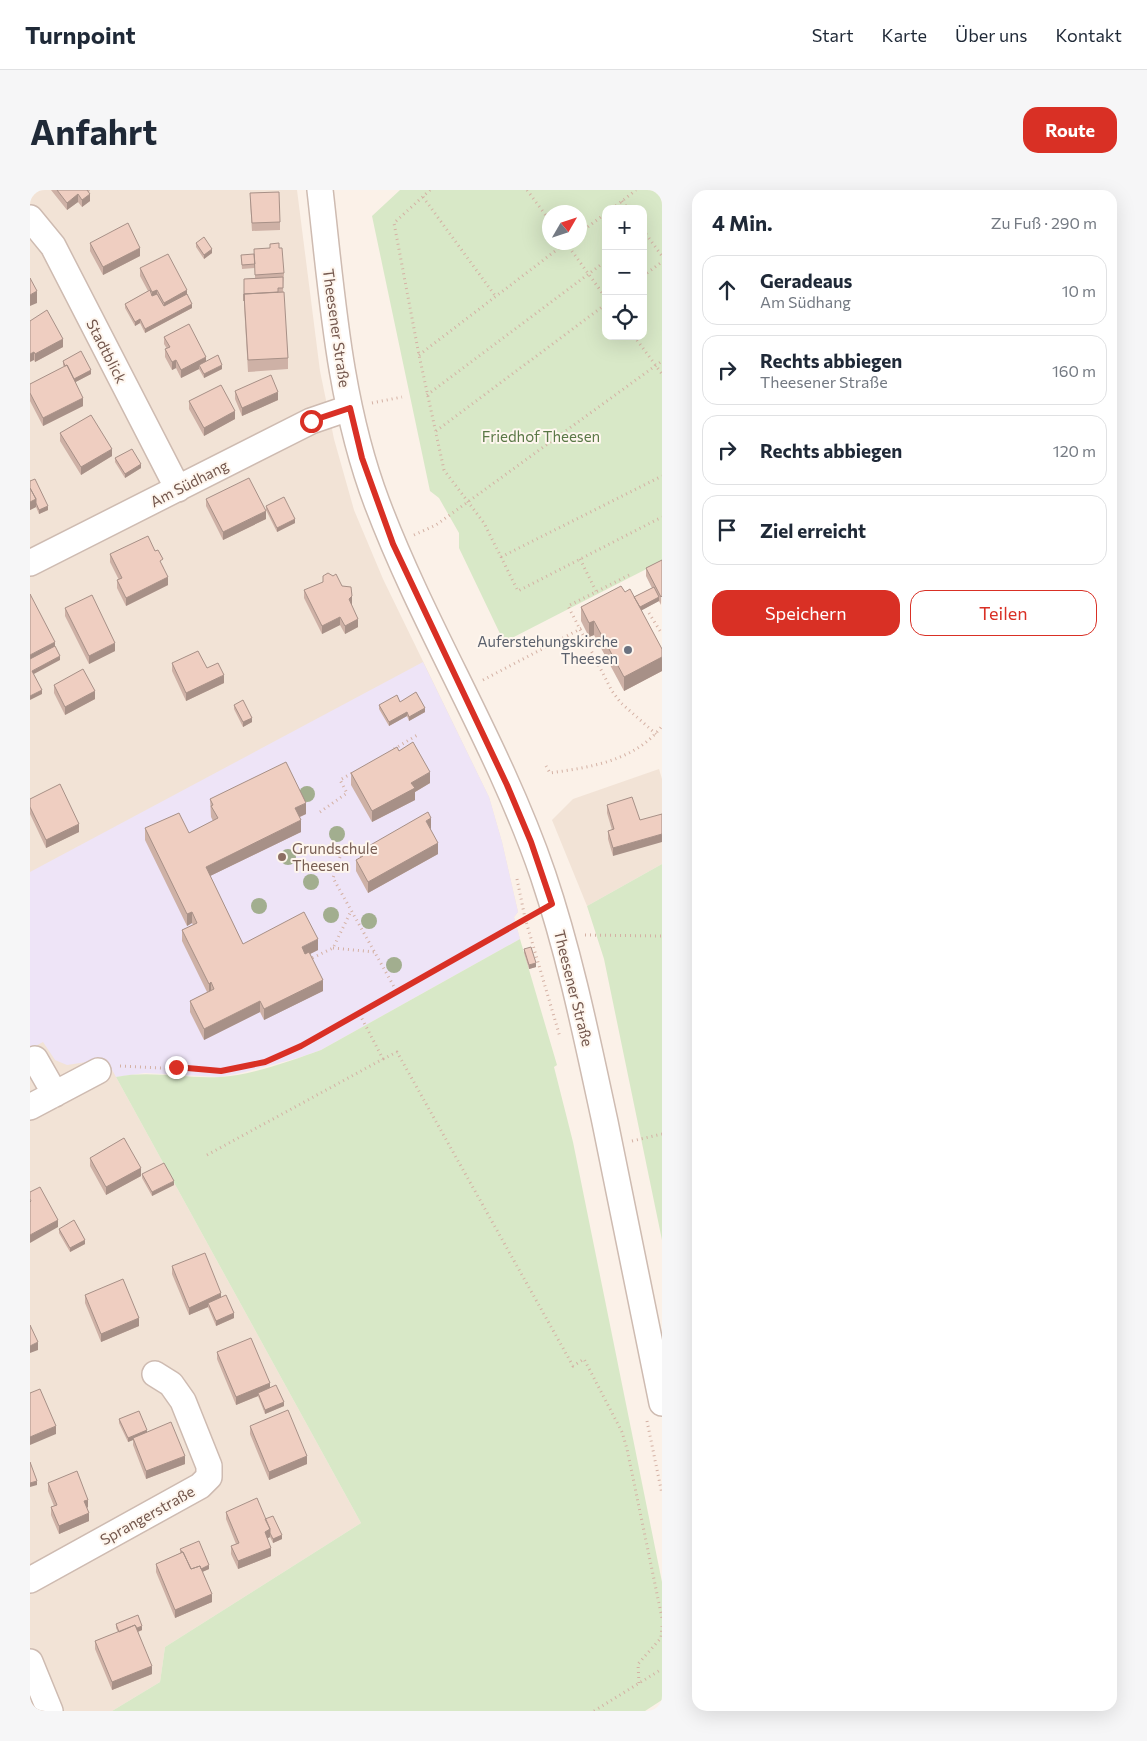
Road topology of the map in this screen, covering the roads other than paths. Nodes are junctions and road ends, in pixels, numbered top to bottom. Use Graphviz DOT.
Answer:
graph roads {
  1 [pos="325,191"];
  2 [pos="30,218"];
  3 [pos="350,408"];
  4 [pos="178,489"];
  5 [pos="30,563"];
  6 [pos="35,1059"];
  7 [pos="98,1071"];
  8 [pos="55,1094"];
  9 [pos="30,1107"];
  10 [pos="155,1374"];
  11 [pos="662,1403"];
  12 [pos="30,1580"];
  13 [pos="33,1676"];
  14 [pos="50,1711"];
  1 -- 3 [label="street, Theesener Straße"];
  2 -- 4 [label="street, Stadtblick"];
  3 -- 4 [label="street, Am Südhang"];
  3 -- 11 [label="street, Theesener Straße"];
  4 -- 5 [label="street, Am Südhang"];
  6 -- 8 [label="street"];
  7 -- 8 [label="street"];
  8 -- 9 [label="street"];
  10 -- 12 [label="street, Sprangerstraße"];
  13 -- 14 [label="street"];
}
